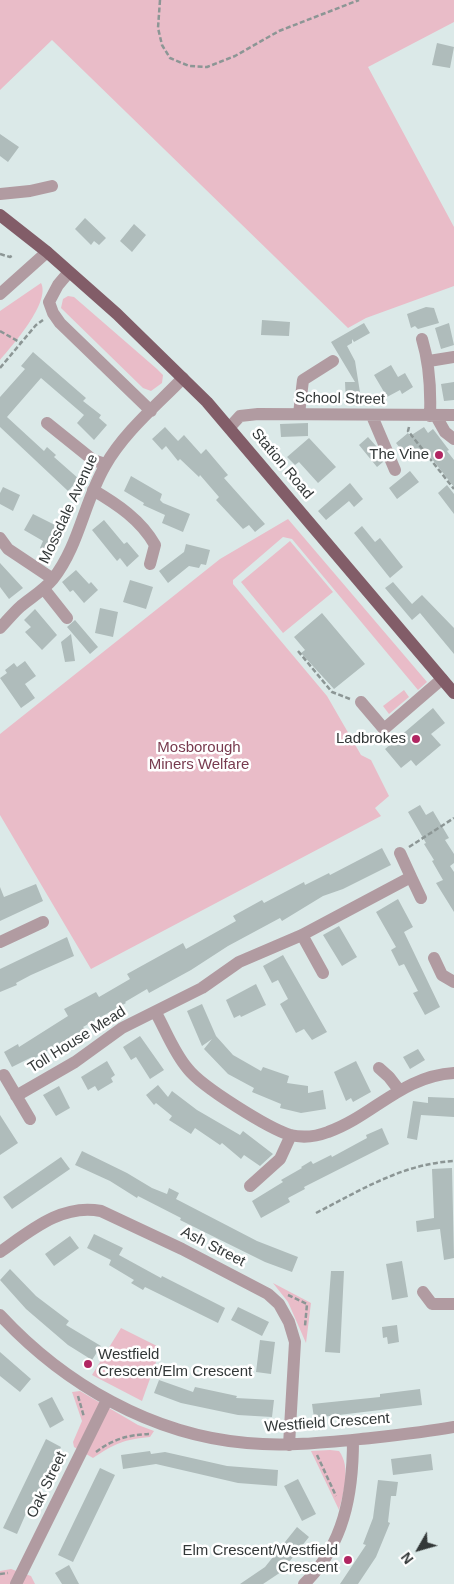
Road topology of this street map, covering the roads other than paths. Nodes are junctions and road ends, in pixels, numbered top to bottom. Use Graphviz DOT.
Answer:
graph roads {
  1 [pos="52,186"];
  2 [pos="0,194"];
  3 [pos="0,215"];
  4 [pos="47,252"];
  5 [pos="69,272"];
  6 [pos="0,294"];
  7 [pos="422,339"];
  8 [pos="454,357"];
  9 [pos="429,361"];
  10 [pos="333,362"];
  11 [pos="184,378"];
  12 [pos="151,411"];
  13 [pos="299,414"];
  14 [pos="454,415"];
  15 [pos="372,416"];
  16 [pos="433,416"];
  17 [pos="47,423"];
  18 [pos="230,428"];
  19 [pos="454,439"];
  20 [pos="105,464"];
  21 [pos="395,470"];
  22 [pos="93,490"];
  23 [pos="0,538"];
  24 [pos="150,564"];
  25 [pos="53,578"];
  26 [pos="44,589"];
  27 [pos="68,618"];
  28 [pos="0,628"];
  29 [pos="442,679"];
  30 [pos="454,693"];
  31 [pos="361,702"];
  32 [pos="400,853"];
  33 [pos="411,877"];
  34 [pos="421,898"];
  35 [pos="43,922"];
  36 [pos="302,935"];
  37 [pos="0,942"];
  38 [pos="434,958"];
  39 [pos="323,973"];
  40 [pos="454,982"];
  41 [pos="156,1012"];
  42 [pos="379,1068"];
  43 [pos="454,1073"];
  44 [pos="4,1075"];
  45 [pos="399,1090"];
  46 [pos="16,1096"];
  47 [pos="30,1119"];
  48 [pos="291,1135"];
  49 [pos="250,1186"];
  50 [pos="0,1252"];
  51 [pos="423,1292"];
  52 [pos="454,1304"];
  53 [pos="0,1315"];
  54 [pos="107,1400"];
  55 [pos="454,1427"];
  56 [pos="353,1440"];
  57 [pos="289,1445"];
  58 [pos="16,1584"];
  59 [pos="304,1584"];
  1 -- 2 [label="street"];
  3 -- 4 [label="main road, Station Road"];
  4 -- 5 [label="main road, Station Road"];
  4 -- 6 [label="street"];
  5 -- 11 [label="main road, Station Road"];
  5 -- 12 [label="street"];
  7 -- 9 [label="street"];
  8 -- 9 [label="street"];
  9 -- 16 [label="street"];
  10 -- 13 [label="street"];
  11 -- 12 [label="street, Mossdale Avenue"];
  11 -- 18 [label="main road, Station Road"];
  12 -- 20 [label="street, Mossdale Avenue"];
  13 -- 15 [label="street, School Street"];
  13 -- 18 [label="street, School Street"];
  14 -- 16 [label="street, School Street"];
  15 -- 16 [label="street, School Street"];
  15 -- 21 [label="street"];
  16 -- 19 [label="street"];
  17 -- 20 [label="street"];
  18 -- 29 [label="main road, Station Road"];
  20 -- 22 [label="street, Mossdale Avenue"];
  22 -- 24 [label="street"];
  22 -- 25 [label="street, Mossdale Avenue"];
  23 -- 25 [label="street"];
  25 -- 26 [label="street, Mossdale Avenue"];
  26 -- 27 [label="street"];
  26 -- 28 [label="street, Mossdale Avenue"];
  29 -- 30 [label="main road, Station Road"];
  29 -- 31 [label="street"];
  32 -- 33 [label="street"];
  33 -- 34 [label="street"];
  33 -- 36 [label="street, Toll House Mead"];
  35 -- 37 [label="street"];
  36 -- 39 [label="street"];
  36 -- 41 [label="street, Toll House Mead"];
  38 -- 40 [label="street"];
  41 -- 46 [label="street, Toll House Mead"];
  41 -- 48 [label="street"];
  42 -- 45 [label="street"];
  43 -- 45 [label="street"];
  44 -- 46 [label="street"];
  45 -- 48 [label="street"];
  46 -- 47 [label="street"];
  48 -- 49 [label="street"];
  50 -- 57 [label="street, Ash Street"];
  51 -- 52 [label="street"];
  53 -- 54 [label="street, Westfield Crescent"];
  54 -- 57 [label="street, Westfield Crescent"];
  54 -- 58 [label="street, Oak Street"];
  55 -- 56 [label="street, Westfield Crescent"];
  56 -- 57 [label="street, Westfield Crescent"];
  56 -- 59 [label="street"];
}
